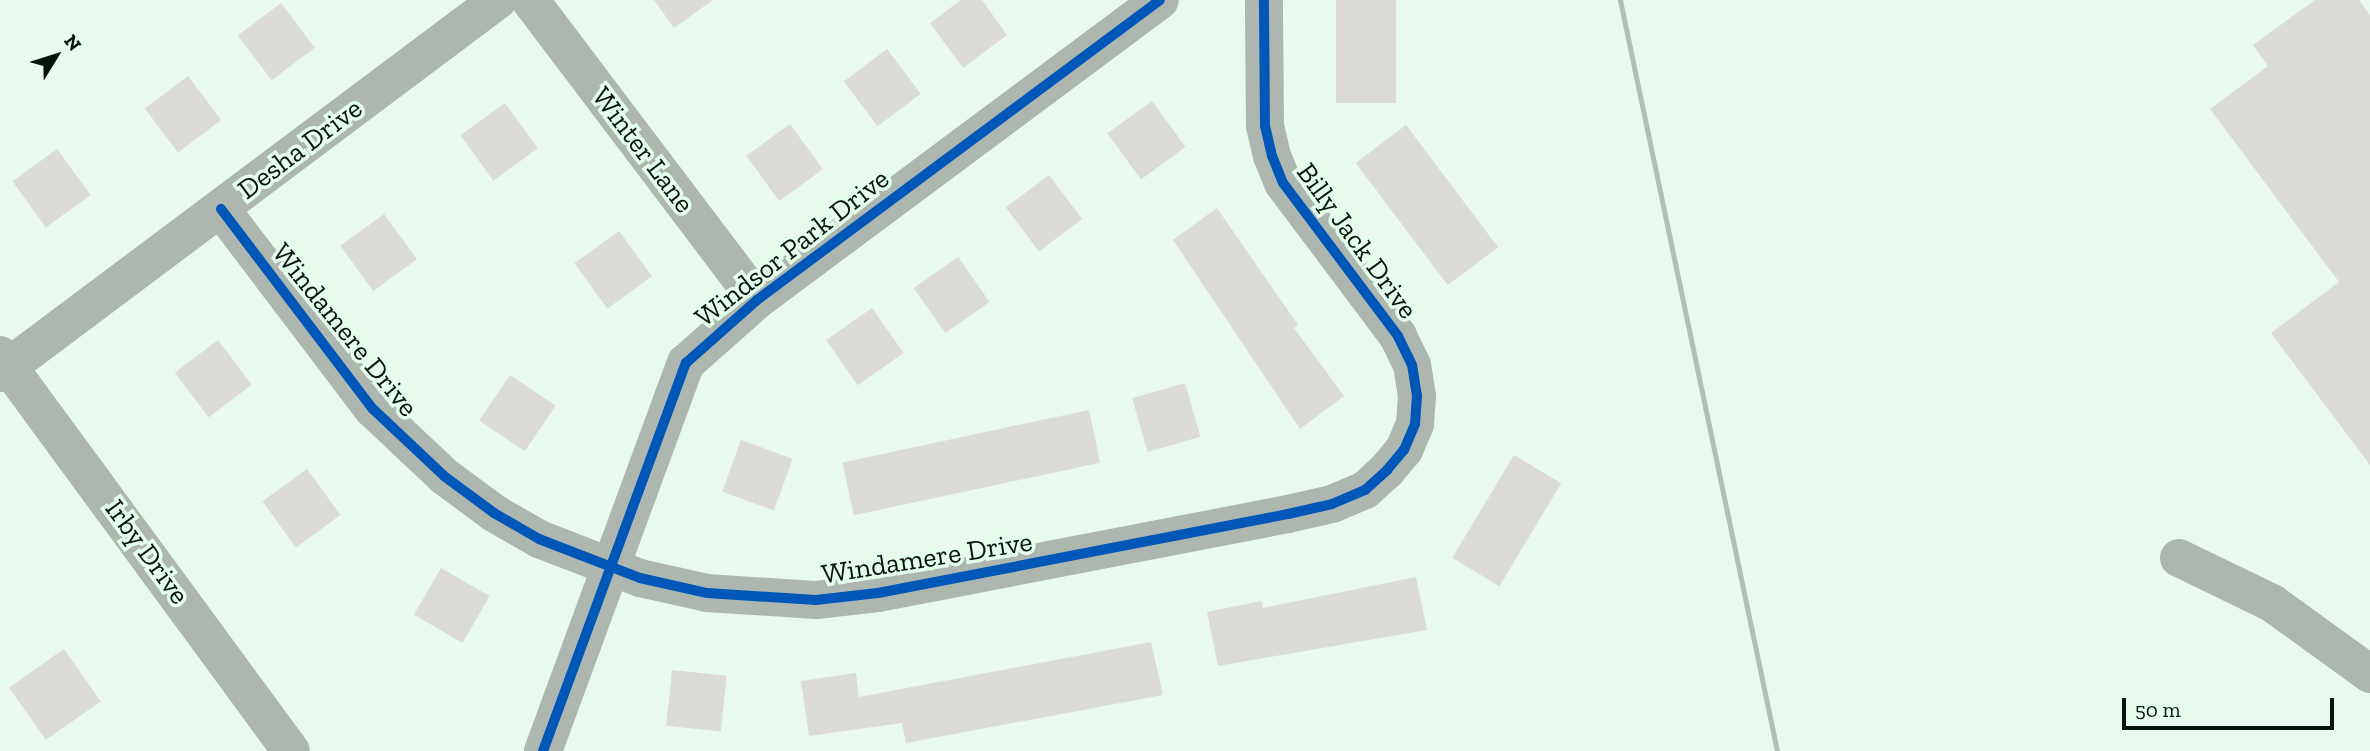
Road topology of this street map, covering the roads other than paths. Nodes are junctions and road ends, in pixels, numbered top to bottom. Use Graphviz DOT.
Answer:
graph roads {
  1 [pos="498,0"];
  2 [pos="530,0"];
  3 [pos="1160,0"];
  4 [pos="1264,0"];
  5 [pos="221,209"];
  6 [pos="757,300"];
  7 [pos="3,365"];
  8 [pos="1415,424"];
  9 [pos="2179,558"];
  10 [pos="610,567"];
  11 [pos="2370,674"];
  12 [pos="291,751"];
  13 [pos="543,751"];
  1 -- 5 [label="street, Desha Drive"];
  2 -- 6 [label="street, Winter Lane"];
  3 -- 6 [label="street, Windsor Park Drive"];
  4 -- 8 [label="street, Billy Jack Drive"];
  5 -- 7 [label="street, Desha Drive"];
  5 -- 10 [label="street, Windamere Drive"];
  6 -- 10 [label="street, Windsor Park Drive"];
  7 -- 12 [label="street, Irby Drive"];
  8 -- 10 [label="street, Windamere Drive"];
  9 -- 11 [label="street"];
  10 -- 13 [label="street, Windsor Park Drive"];
}
